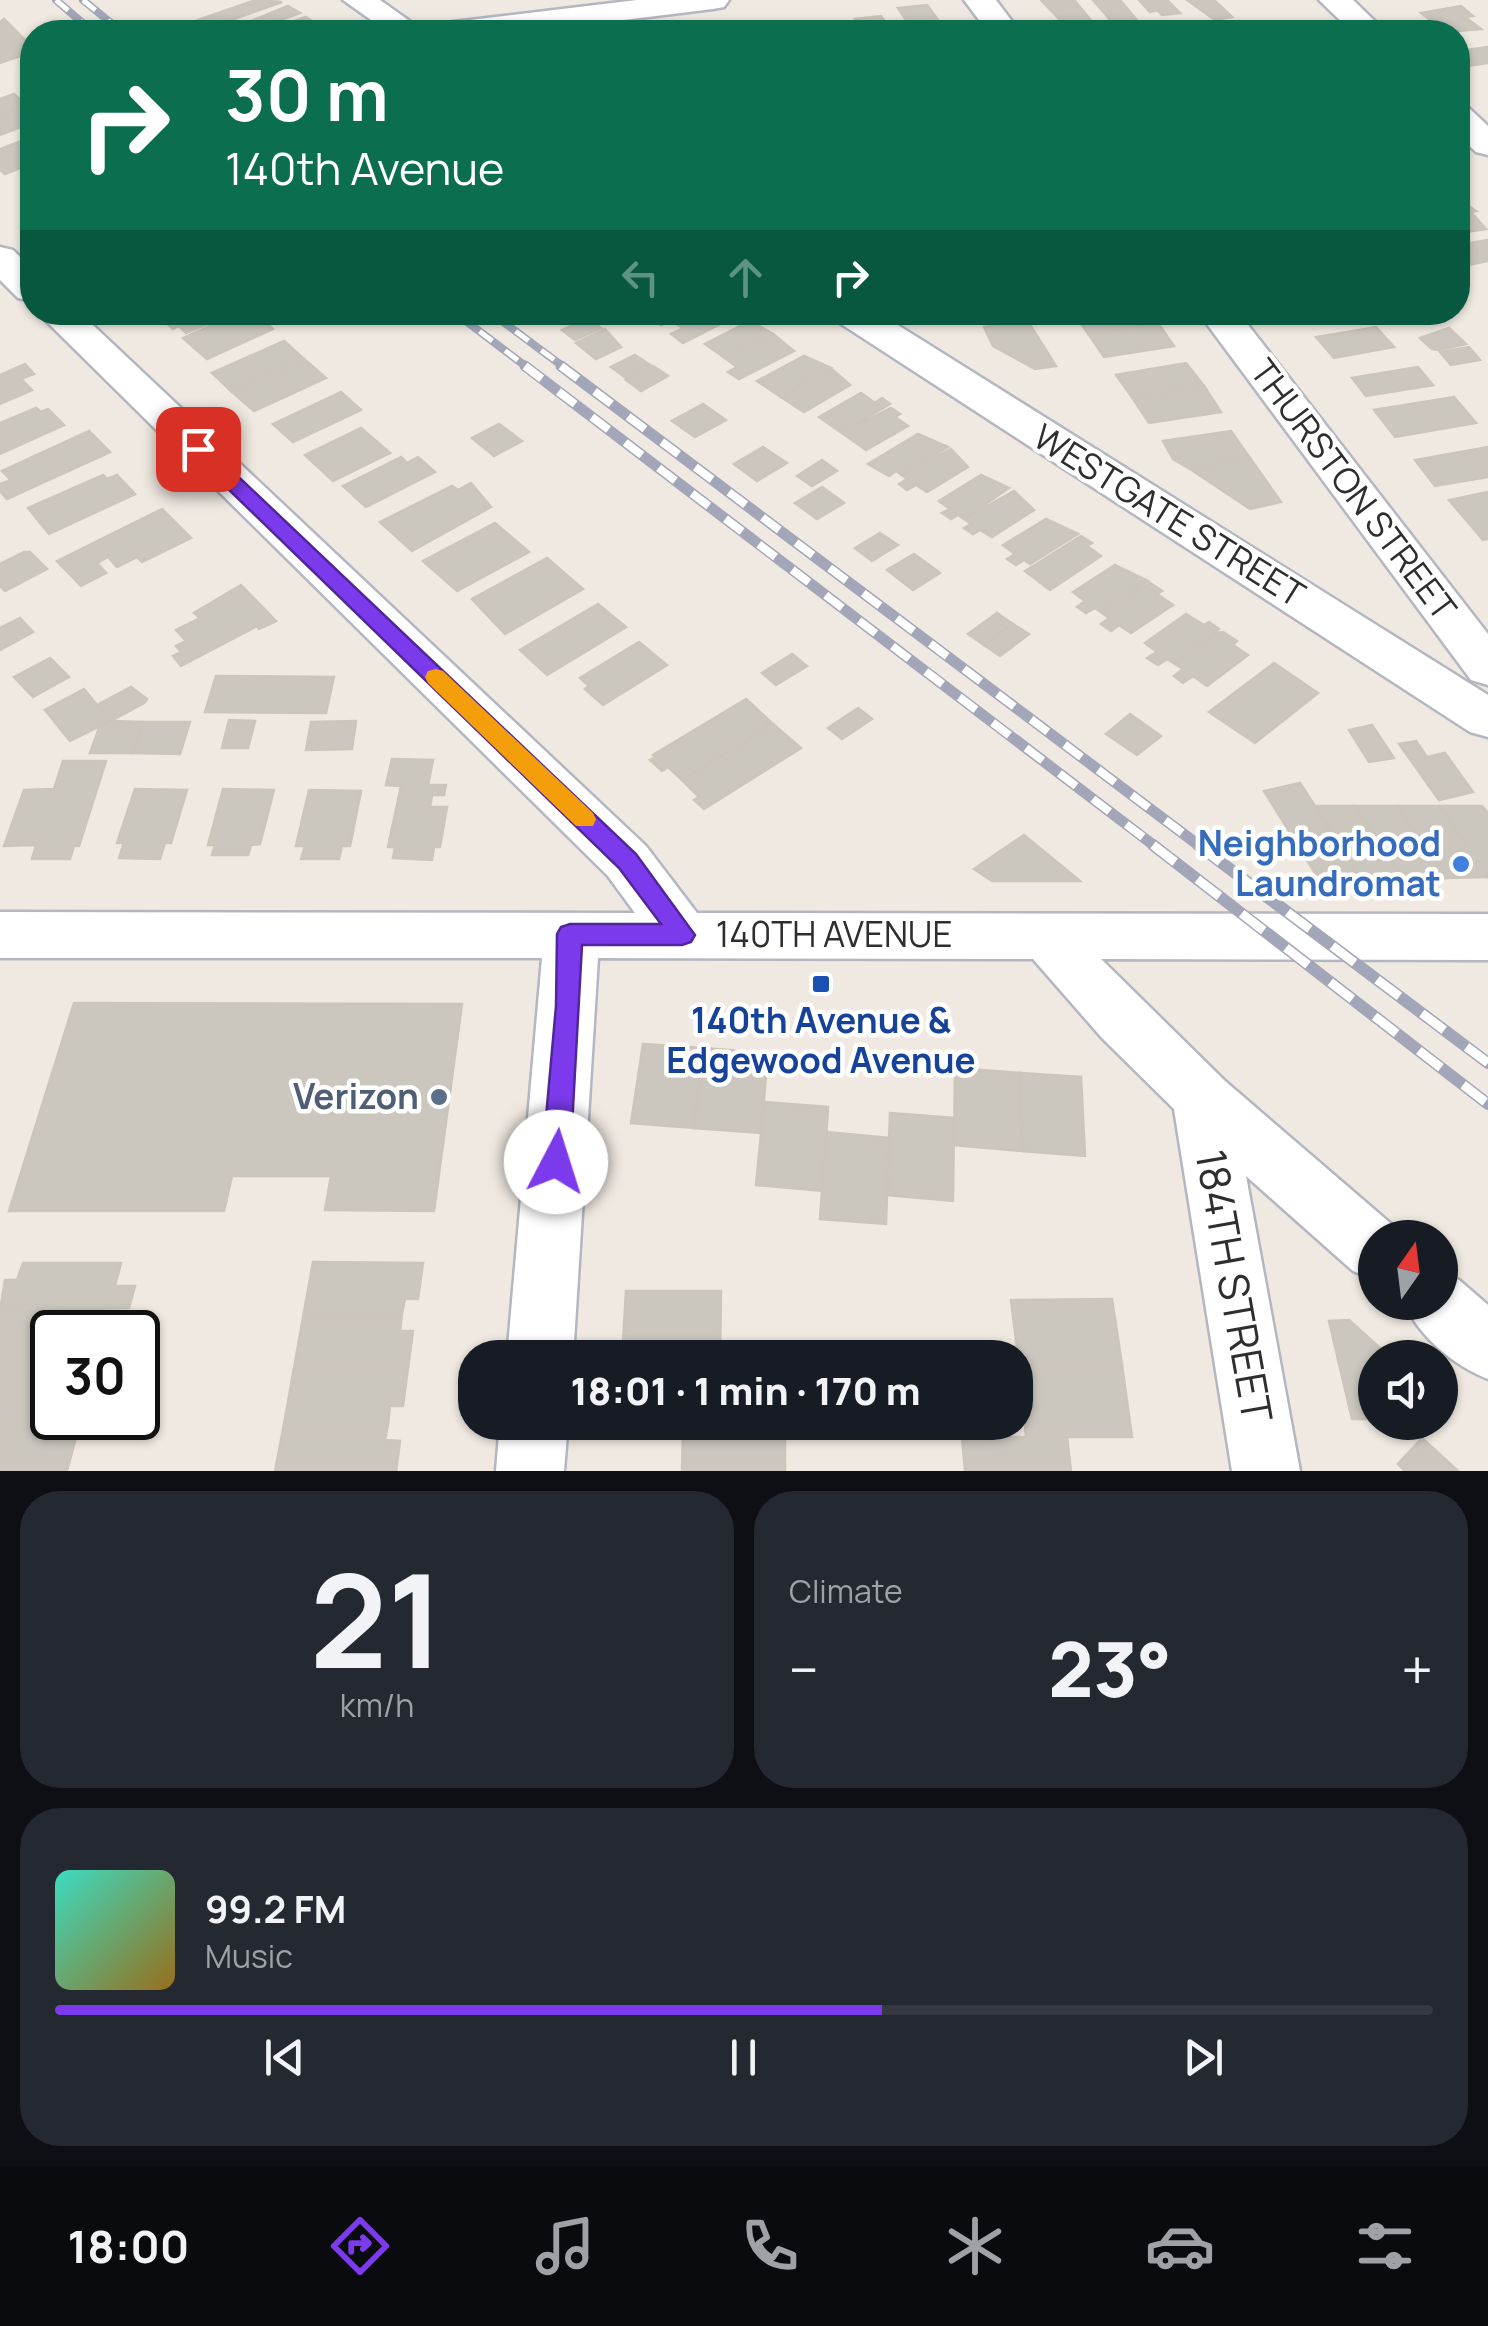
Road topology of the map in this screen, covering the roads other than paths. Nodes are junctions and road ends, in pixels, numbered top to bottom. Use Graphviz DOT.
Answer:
graph roads {
  1 [pos="359,0"];
  2 [pos="714,0"];
  3 [pos="1335,0"];
  4 [pos="390,20"];
  5 [pos="551,20"];
  6 [pos="1357,20"];
  7 [pos="1470,128"];
  8 [pos="1488,145"];
  9 [pos="0,258"];
  10 [pos="20,278"];
  11 [pos="70,325"];
  12 [pos="869,325"];
  13 [pos="1227,325"];
  14 [pos="1488,668"];
  15 [pos="1488,719"];
  16 [pos="570,934"];
  17 [pos="0,935"];
  18 [pos="682,935"];
  19 [pos="1047,936"];
  20 [pos="1488,937"];
  21 [pos="1202,1101"];
  22 [pos="1358,1235"];
  23 [pos="1457,1320"];
  24 [pos="541,1340"];
  25 [pos="1488,1347"];
  26 [pos="533,1440"];
  27 [pos="530,1471"];
  28 [pos="1266,1471"];
  1 -- 4 [label="street"];
  2 -- 5 [label="street"];
  3 -- 6 [label="street"];
  7 -- 8 [label="street"];
  9 -- 10 [label="street"];
  11 -- 18 [label="street"];
  12 -- 15 [label="street, WESTGATE STREET"];
  13 -- 14 [label="street, THURSTON STREET"];
  16 -- 17 [label="street, 140TH AVENUE"];
  16 -- 18 [label="street, 140TH AVENUE"];
  16 -- 24 [label="street"];
  18 -- 19 [label="street, 140TH AVENUE"];
  19 -- 20 [label="street, 140TH AVENUE"];
  19 -- 21 [label="street"];
  21 -- 22 [label="street"];
  21 -- 28 [label="street, 184TH STREET"];
  23 -- 25 [label="street"];
  26 -- 27 [label="street"];
}
